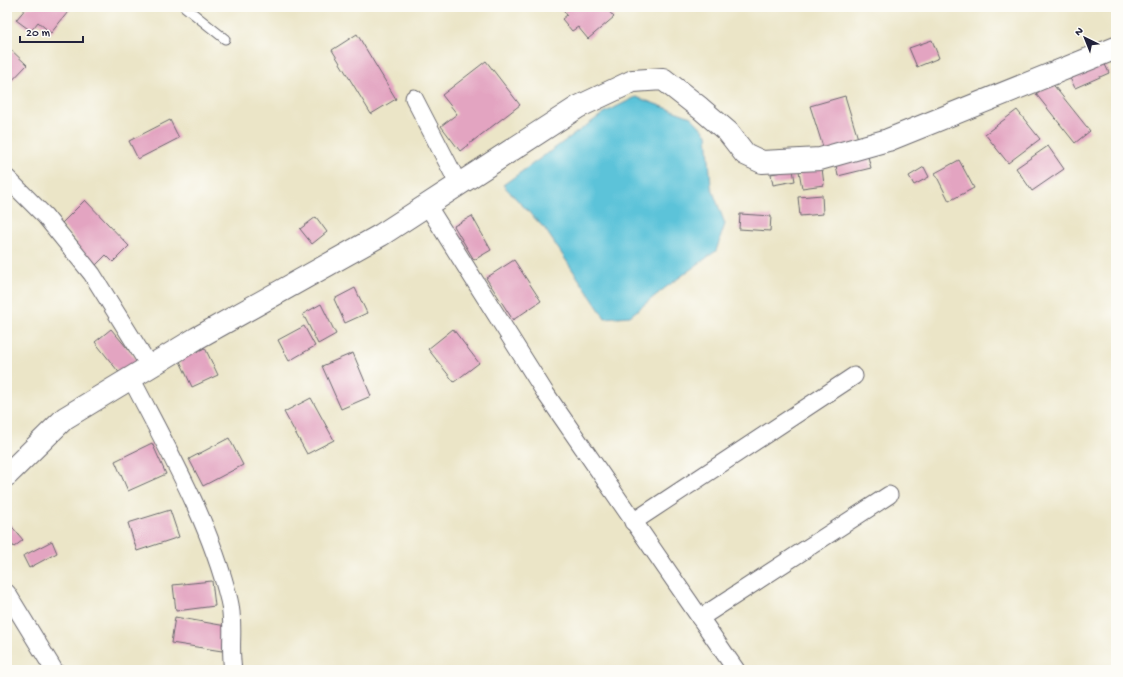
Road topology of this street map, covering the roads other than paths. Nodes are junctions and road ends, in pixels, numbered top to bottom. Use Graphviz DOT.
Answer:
graph roads {
  1 [pos="185,7"];
  2 [pos="225,39"];
  3 [pos="1116,48"];
  4 [pos="414,98"];
  5 [pos="7,178"];
  6 [pos="458,185"];
  7 [pos="427,205"];
  8 [pos="150,367"];
  9 [pos="854,376"];
  10 [pos="131,378"];
  11 [pos="7,475"];
  12 [pos="889,495"];
  13 [pos="633,522"];
  14 [pos="7,593"];
  15 [pos="700,618"];
  16 [pos="54,670"];
  17 [pos="233,670"];
  18 [pos="736,670"];
  1 -- 2 [label="lane"];
  3 -- 6 [label="main road"];
  4 -- 6 [label="street"];
  5 -- 8 [label="street"];
  6 -- 7 [label="main road"];
  7 -- 8 [label="main road"];
  7 -- 13 [label="street"];
  8 -- 10 [label="main road"];
  9 -- 13 [label="street"];
  10 -- 11 [label="main road"];
  10 -- 17 [label="street"];
  12 -- 15 [label="street"];
  13 -- 15 [label="street"];
  14 -- 16 [label="street"];
  15 -- 18 [label="street"];
}
